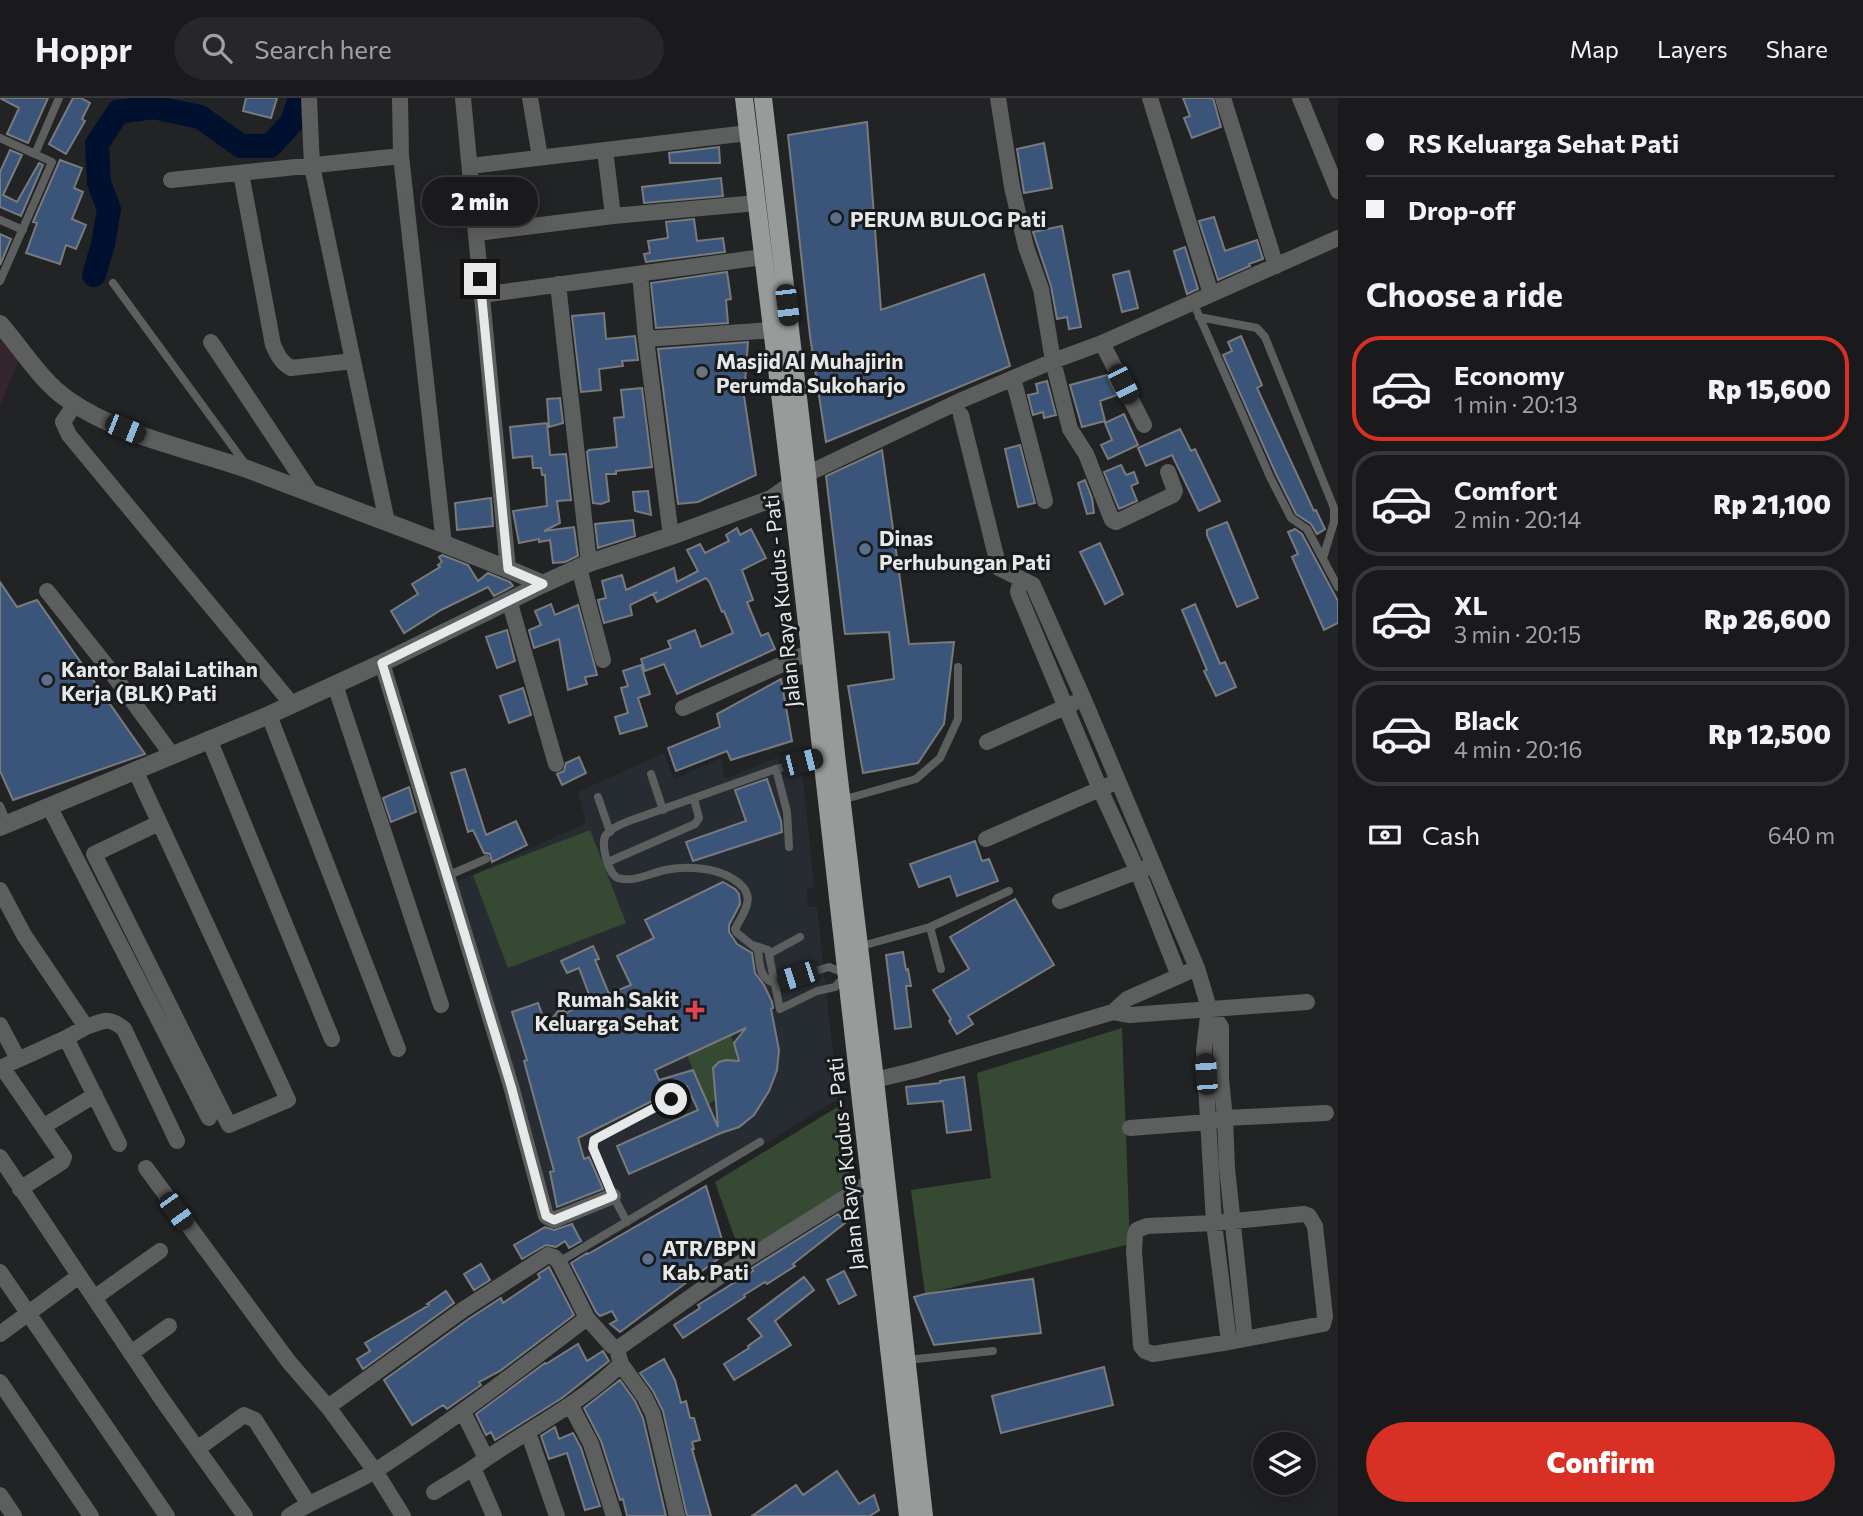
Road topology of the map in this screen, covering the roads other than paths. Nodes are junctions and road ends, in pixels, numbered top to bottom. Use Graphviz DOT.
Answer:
graph roads {
  1 [pos="59,98"];
  2 [pos="309,98"];
  3 [pos="400,98"];
  4 [pos="463,98"];
  5 [pos="530,98"];
  6 [pos="744,98"];
  7 [pos="763,98"];
  8 [pos="998,98"];
  9 [pos="1150,98"];
  10 [pos="1223,98"];
  11 [pos="1300,98"];
  12 [pos="747,133"];
  13 [pos="0,138"];
  14 [pos="605,150"];
  15 [pos="35,154"];
  16 [pos="401,156"];
  17 [pos="540,158"];
  18 [pos="312,166"];
  19 [pos="470,166"];
  20 [pos="241,173"];
  21 [pos="171,180"];
  22 [pos="1338,191"];
  23 [pos="757,203"];
  24 [pos="613,216"];
  25 [pos="0,220"];
  26 [pos="23,230"];
  27 [pos="477,233"];
  28 [pos="1338,238"];
  29 [pos="763,257"];
  30 [pos="1276,266"];
  31 [pos="640,274"];
  32 [pos="0,281"];
  33 [pos="113,283"];
  34 [pos="558,284"];
  35 [pos="1211,294"];
  36 [pos="481,295"];
  37 [pos="1196,310"];
  38 [pos="4,328"];
  39 [pos="773,330"];
  40 [pos="646,339"];
  41 [pos="211,342"];
  42 [pos="1102,343"];
  43 [pos="353,361"];
  44 [pos="1054,361"];
  45 [pos="1013,379"];
  46 [pos="75,404"];
  47 [pos="961,415"];
  48 [pos="1144,425"];
  49 [pos="250,470"];
  50 [pos="1168,472"];
  51 [pos="807,474"];
  52 [pos="791,484"];
  53 [pos="312,494"];
  54 [pos="1045,501"];
  55 [pos="387,522"];
  56 [pos="671,536"];
  57 [pos="444,544"];
  58 [pos="1323,558"];
  59 [pos="584,565"];
  60 [pos="508,569"];
  61 [pos="1021,580"];
  62 [pos="543,584"];
  63 [pos="1338,587"];
  64 [pos="47,591"];
  65 [pos="509,600"];
  66 [pos="810,652"];
  67 [pos="603,660"];
  68 [pos="382,663"];
  69 [pos="958,667"];
  70 [pos="335,685"];
  71 [pos="1084,700"];
  72 [pos="291,703"];
  73 [pos="1066,706"];
  74 [pos="683,708"];
  75 [pos="268,715"];
  76 [pos="209,740"];
  77 [pos="987,742"];
  78 [pos="172,755"];
  79 [pos="829,755"];
  80 [pos="556,764"];
  81 [pos="776,769"];
  82 [pos="135,770"];
  83 [pos="651,774"];
  84 [pos="1118,782"];
  85 [pos="1100,789"];
  86 [pos="598,797"];
  87 [pos="694,799"];
  88 [pos="842,800"];
  89 [pos="0,806"];
  90 [pos="49,806"];
  91 [pos="663,810"];
  92 [pos="159,823"];
  93 [pos="4,826"];
  94 [pos="610,832"];
  95 [pos="986,839"];
  96 [pos="789,847"];
  97 [pos="486,859"];
  98 [pos="608,862"];
  99 [pos="1153,864"];
  100 [pos="1138,872"];
  101 [pos="447,876"];
  102 [pos="0,890"];
  103 [pos="1009,891"];
  104 [pos="1060,901"];
  105 [pos="929,927"];
  106 [pos="800,937"];
  107 [pos="753,945"];
  108 [pos="859,947"];
  109 [pos="769,954"];
  110 [pos="1197,968"];
  111 [pos="941,969"];
  112 [pos="854,972"];
  113 [pos="1179,976"];
  114 [pos="775,983"];
  115 [pos="1307,1002"];
  116 [pos="441,1005"];
  117 [pos="1209,1008"];
  118 [pos="1113,1012"];
  119 [pos="0,1026"];
  120 [pos="86,1027"];
  121 [pos="66,1038"];
  122 [pos="332,1040"];
  123 [pos="398,1049"];
  124 [pos="18,1059"];
  125 [pos="1,1067"];
  126 [pos="875,1080"];
  127 [pos="94,1095"];
  128 [pos="671,1099"];
  129 [pos="1326,1113"];
  130 [pos="209,1118"];
  131 [pos="1225,1118"];
  132 [pos="1209,1122"];
  133 [pos="44,1126"];
  134 [pos="1130,1128"];
  135 [pos="177,1141"];
  136 [pos="760,1142"];
  137 [pos="119,1144"];
  138 [pos="0,1157"];
  139 [pos="146,1168"];
  140 [pos="870,1182"];
  141 [pos="20,1189"];
  142 [pos="613,1196"];
  143 [pos="1232,1221"];
  144 [pos="627,1222"];
  145 [pos="1214,1223"];
  146 [pos="160,1251"];
  147 [pos="559,1262"];
  148 [pos="0,1272"];
  149 [pos="79,1276"];
  150 [pos="94,1298"];
  151 [pos="28,1315"];
  152 [pos="587,1318"];
  153 [pos="169,1326"];
  154 [pos="0,1335"];
  155 [pos="1237,1341"];
  156 [pos="993,1351"];
  157 [pos="131,1353"];
  158 [pos="619,1356"];
  159 [pos="907,1360"];
  160 [pos="0,1382"];
  161 [pos="571,1406"];
  162 [pos="328,1407"];
  163 [pos="463,1412"];
  164 [pos="528,1432"];
  165 [pos="197,1449"];
  166 [pos="479,1463"];
  167 [pos="375,1471"];
  168 [pos="434,1492"];
  169 [pos="0,1495"];
  170 [pos="308,1503"];
  171 [pos="14,1516"];
  172 [pos="90,1516"];
  173 [pos="167,1516"];
  174 [pos="245,1516"];
  175 [pos="289,1516"];
  176 [pos="403,1516"];
  177 [pos="494,1516"];
  178 [pos="558,1516"];
  179 [pos="614,1516"];
  180 [pos="677,1516"];
  181 [pos="908,1516"];
  182 [pos="924,1516"];
  1 -- 15 [label="lane"];
  2 -- 18 [label="street"];
  3 -- 16 [label="street"];
  4 -- 19 [label="street"];
  5 -- 17 [label="street"];
  6 -- 12 [label="main road, Jalan Raya Kudus - Pati"];
  7 -- 51 [label="main road, Jalan Raya Kudus - Pati"];
  8 -- 44 [label="street"];
  9 -- 35 [label="street"];
  10 -- 30 [label="street"];
  11 -- 22 [label="street"];
  12 -- 14 [label="street"];
  12 -- 23 [label="main road, Jalan Raya Kudus - Pati"];
  13 -- 15 [label="lane"];
  14 -- 17 [label="street"];
  14 -- 24 [label="street"];
  15 -- 26 [label="lane"];
  16 -- 18 [label="street"];
  16 -- 57 [label="street"];
  17 -- 19 [label="street"];
  18 -- 20 [label="street"];
  18 -- 43 [label="street"];
  19 -- 27 [label="street"];
  20 -- 21 [label="street"];
  20 -- 43 [label="street"];
  23 -- 24 [label="street"];
  23 -- 29 [label="main road, Jalan Raya Kudus - Pati"];
  24 -- 27 [label="street"];
  25 -- 26 [label="lane"];
  26 -- 32 [label="lane"];
  27 -- 36 [label="street"];
  28 -- 30 [label="street"];
  29 -- 31 [label="street"];
  29 -- 39 [label="main road, Jalan Raya Kudus - Pati"];
  30 -- 35 [label="street"];
  31 -- 34 [label="street"];
  31 -- 40 [label="street"];
  33 -- 49 [label="lane"];
  34 -- 36 [label="street"];
  34 -- 59 [label="street"];
  35 -- 37 [label="street"];
  36 -- 60 [label="street"];
  37 -- 42 [label="street"];
  37 -- 58 [label="lane"];
  37 -- 58 [label="lane"];
  38 -- 46 [label="street"];
  39 -- 40 [label="street"];
  39 -- 52 [label="main road, Jalan Raya Kudus - Pati"];
  40 -- 56 [label="street"];
  41 -- 53 [label="street"];
  42 -- 44 [label="street"];
  42 -- 48 [label="street"];
  43 -- 55 [label="street"];
  44 -- 45 [label="street"];
  44 -- 50 [label="street"];
  45 -- 51 [label="street"];
  45 -- 54 [label="street"];
  46 -- 49 [label="street"];
  46 -- 72 [label="street"];
  47 -- 61 [label="street"];
  49 -- 53 [label="street"];
  51 -- 52 [label="street"];
  51 -- 79 [label="main road, Jalan Raya Kudus - Pati"];
  52 -- 56 [label="street"];
  52 -- 66 [label="main road, Jalan Raya Kudus - Pati"];
  53 -- 55 [label="street"];
  55 -- 57 [label="street"];
  56 -- 59 [label="street"];
  57 -- 60 [label="street"];
  58 -- 63 [label="lane"];
  59 -- 62 [label="street"];
  59 -- 67 [label="street"];
  60 -- 62 [label="street"];
  61 -- 71 [label="street"];
  61 -- 73 [label="street"];
  62 -- 65 [label="street"];
  64 -- 78 [label="street"];
  65 -- 68 [label="street"];
  65 -- 80 [label="street"];
  66 -- 74 [label="street"];
  66 -- 79 [label="main road, Jalan Raya Kudus - Pati"];
  68 -- 70 [label="street"];
  68 -- 101 [label="street"];
  69 -- 88 [label="lane"];
  70 -- 72 [label="street"];
  70 -- 116 [label="street"];
  71 -- 73 [label="street"];
  71 -- 84 [label="street"];
  72 -- 75 [label="street"];
  73 -- 77 [label="street"];
  73 -- 85 [label="street"];
  75 -- 76 [label="street"];
  75 -- 123 [label="street"];
  76 -- 78 [label="street"];
  76 -- 122 [label="street"];
  78 -- 82 [label="street"];
  79 -- 81 [label="lane"];
  79 -- 88 [label="main road, Jalan Raya Kudus - Pati"];
  79 -- 112 [label="main road, Jalan Raya Kudus - Pati"];
  81 -- 87 [label="lane"];
  81 -- 96 [label="lane"];
  82 -- 90 [label="street"];
  82 -- 92 [label="street"];
  83 -- 91 [label="lane"];
  84 -- 85 [label="street"];
  84 -- 99 [label="street"];
  85 -- 95 [label="street"];
  85 -- 100 [label="street"];
  86 -- 94 [label="lane"];
  87 -- 91 [label="lane"];
  87 -- 98 [label="lane"];
  88 -- 108 [label="main road, Jalan Raya Kudus - Pati"];
  89 -- 93 [label="lane"];
  90 -- 93 [label="street"];
  90 -- 130 [label="street"];
  91 -- 94 [label="lane"];
  92 -- 92 [label="street"];
  94 -- 98 [label="lane"];
  97 -- 101 [label="lane"];
  98 -- 107 [label="lane"];
  99 -- 100 [label="street"];
  99 -- 110 [label="street"];
  100 -- 104 [label="street"];
  100 -- 113 [label="street"];
  101 -- 142 [label="street"];
  102 -- 120 [label="street"];
  103 -- 105 [label="lane"];
  105 -- 108 [label="lane"];
  105 -- 111 [label="lane"];
  106 -- 109 [label="lane"];
  107 -- 109 [label="lane"];
  107 -- 114 [label="lane"];
  108 -- 112 [label="main road, Jalan Raya Kudus - Pati"];
  109 -- 114 [label="lane"];
  110 -- 113 [label="street"];
  110 -- 117 [label="street"];
  112 -- 114 [label="lane"];
  112 -- 114 [label="lane"];
  112 -- 126 [label="main road, Jalan Raya Kudus - Pati"];
  112 -- 140 [label="main road, Jalan Raya Kudus - Pati"];
  113 -- 118 [label="street"];
  115 -- 117 [label="street"];
  117 -- 118 [label="street"];
  117 -- 131 [label="street"];
  117 -- 132 [label="street"];
  118 -- 126 [label="street"];
  119 -- 124 [label="street"];
  120 -- 121 [label="street"];
  120 -- 135 [label="street"];
  121 -- 124 [label="street"];
  121 -- 127 [label="street"];
  124 -- 125 [label="street"];
  125 -- 133 [label="street"];
  126 -- 159 [label="main road, Jalan Raya Kudus - Pati"];
  127 -- 133 [label="street"];
  127 -- 137 [label="street"];
  128 -- 142 [label="lane"];
  129 -- 131 [label="street"];
  131 -- 132 [label="street"];
  131 -- 143 [label="street"];
  132 -- 134 [label="street"];
  132 -- 145 [label="street"];
  133 -- 141 [label="street"];
  136 -- 144 [label="lane"];
  138 -- 141 [label="street"];
  139 -- 162 [label="street"];
  140 -- 158 [label="street"];
  140 -- 181 [label="main road, Jalan Raya Kudus - Pati"];
  141 -- 149 [label="street"];
  142 -- 144 [label="lane"];
  143 -- 145 [label="street"];
  143 -- 155 [label="street"];
  143 -- 155 [label="street"];
  144 -- 147 [label="lane"];
  145 -- 155 [label="street"];
  145 -- 155 [label="street"];
  146 -- 150 [label="street"];
  147 -- 152 [label="street"];
  147 -- 162 [label="street"];
  148 -- 151 [label="street"];
  149 -- 150 [label="street"];
  149 -- 151 [label="street"];
  150 -- 157 [label="street"];
  151 -- 154 [label="street"];
  151 -- 173 [label="street"];
  152 -- 158 [label="street"];
  152 -- 163 [label="street"];
  153 -- 157 [label="street"];
  156 -- 159 [label="lane"];
  157 -- 165 [label="street"];
  158 -- 161 [label="street"];
  158 -- 180 [label="street"];
  159 -- 182 [label="main road, Jalan Raya Kudus - Pati"];
  160 -- 172 [label="street"];
  161 -- 164 [label="street"];
  161 -- 179 [label="street"];
  162 -- 167 [label="street"];
  163 -- 166 [label="street"];
  163 -- 167 [label="street"];
  164 -- 166 [label="street"];
  164 -- 178 [label="street"];
  165 -- 170 [label="street"];
  165 -- 174 [label="street"];
  166 -- 168 [label="street"];
  166 -- 177 [label="street"];
  167 -- 170 [label="street"];
  167 -- 176 [label="street"];
  169 -- 171 [label="street"];
  170 -- 175 [label="street"];
}
